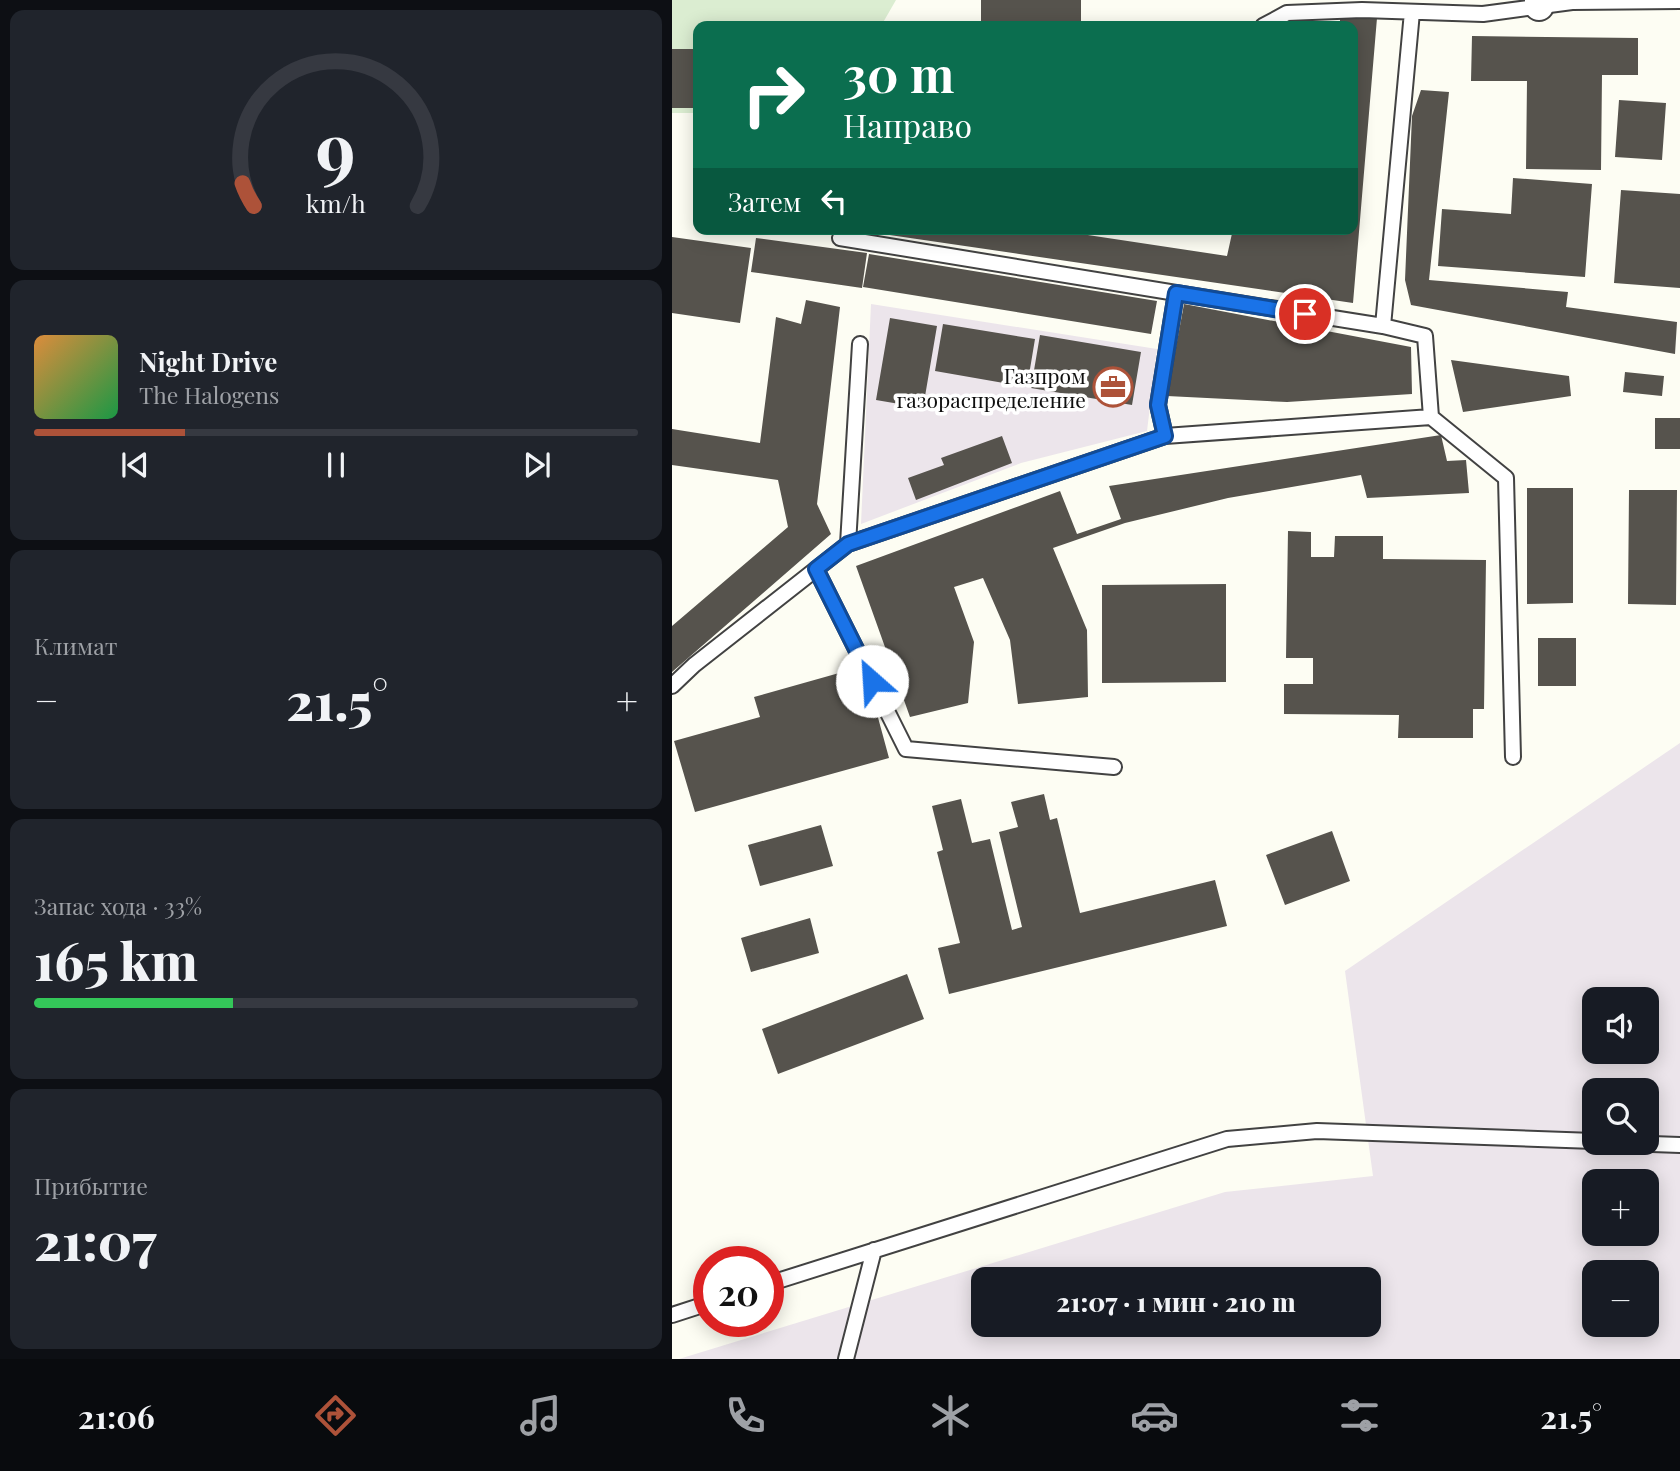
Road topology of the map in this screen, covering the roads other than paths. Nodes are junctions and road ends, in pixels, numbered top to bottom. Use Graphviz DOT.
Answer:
graph roads {
  1 [pos="1680,1"];
  2 [pos="1539,3"];
  3 [pos="1362,5"];
  4 [pos="1412,12"];
  5 [pos="1298,20"];
  6 [pos="1273,21"];
  7 [pos="840,238"];
  8 [pos="1176,293"];
  9 [pos="1383,326"];
  10 [pos="860,344"];
  11 [pos="1431,417"];
  12 [pos="1165,436"];
  13 [pos="848,544"];
  14 [pos="816,569"];
  15 [pos="672,686"];
  16 [pos="1513,758"];
  17 [pos="1114,767"];
  18 [pos="1582,1141"];
  19 [pos="1659,1144"];
  20 [pos="1680,1145"];
  21 [pos="874,1250"];
  22 [pos="784,1279"];
  23 [pos="693,1308"];
  24 [pos="672,1315"];
  25 [pos="846,1359"];
  1 -- 2 [label="lane"];
  2 -- 4 [label="lane"];
  3 -- 4 [label="lane"];
  3 -- 5 [label="lane"];
  4 -- 9 [label="lane"];
  5 -- 6 [label="lane"];
  7 -- 8 [label="lane"];
  8 -- 9 [label="lane"];
  8 -- 12 [label="lane"];
  9 -- 11 [label="lane"];
  10 -- 13 [label="lane"];
  11 -- 12 [label="lane"];
  11 -- 16 [label="lane"];
  12 -- 13 [label="lane"];
  13 -- 14 [label="lane"];
  14 -- 15 [label="lane"];
  14 -- 17 [label="lane"];
  18 -- 21 [label="lane"];
  19 -- 20 [label="lane"];
  21 -- 22 [label="lane"];
  21 -- 25 [label="lane"];
  23 -- 24 [label="lane"];
}
